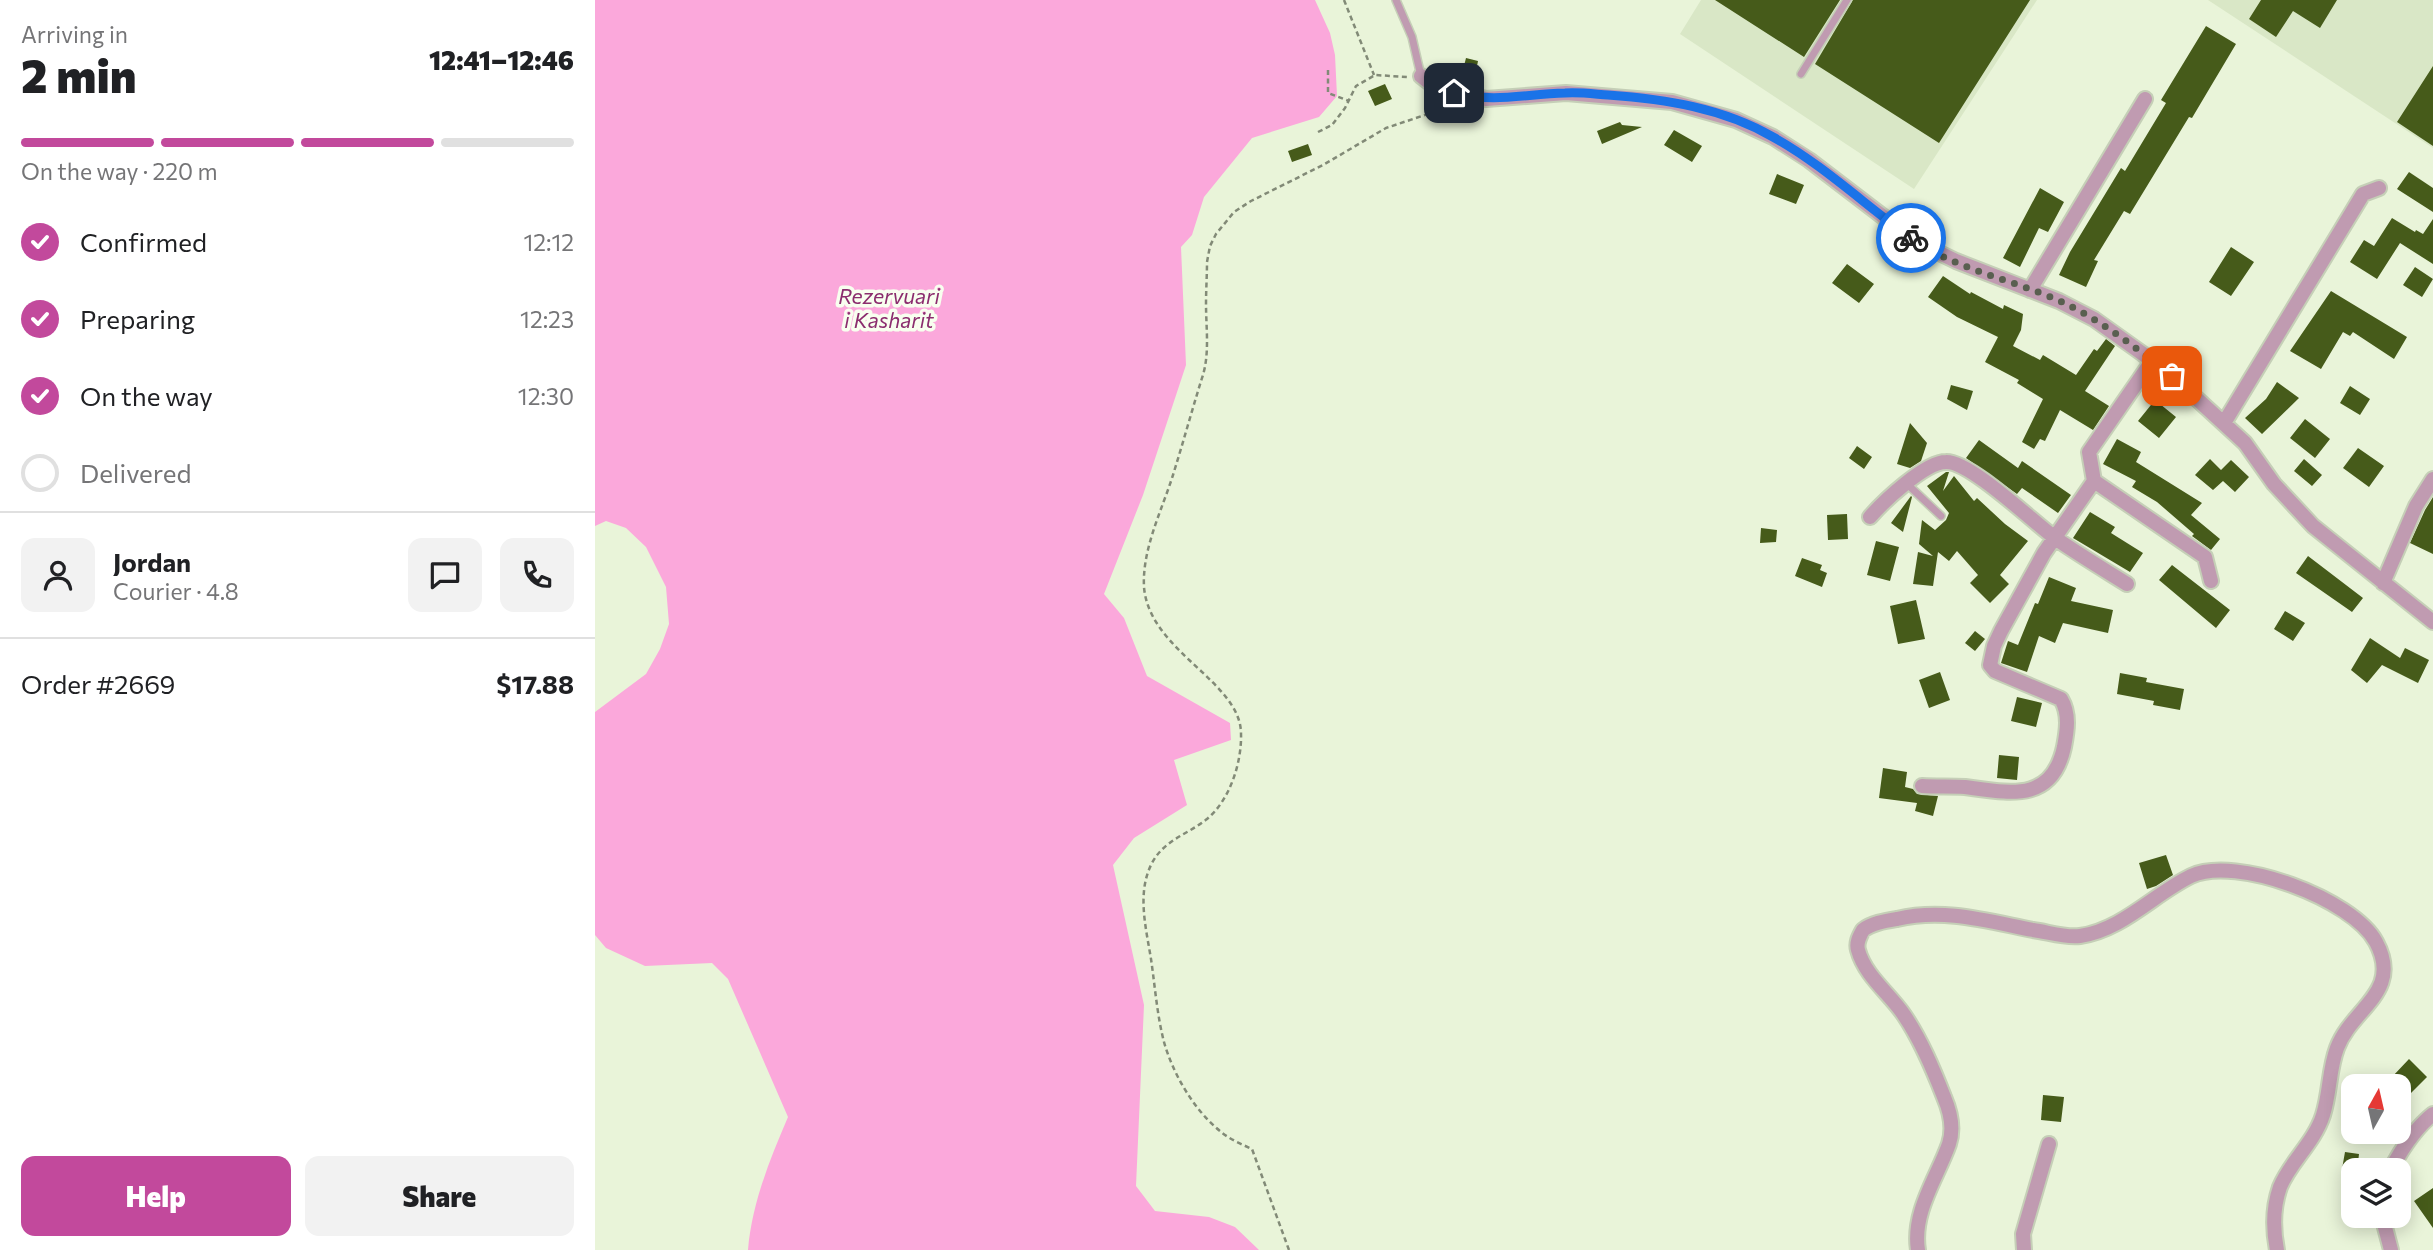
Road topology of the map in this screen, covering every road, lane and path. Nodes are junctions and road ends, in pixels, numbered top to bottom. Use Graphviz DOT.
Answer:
graph roads {
  1 [pos="1344,0"];
  2 [pos="1396,0"];
  3 [pos="1847,0"];
  4 [pos="1328,70"];
  5 [pos="1801,74"];
  6 [pos="1375,75"];
  7 [pos="1421,76"];
  8 [pos="2145,99"];
  9 [pos="1349,101"];
  10 [pos="1457,104"];
  11 [pos="1318,132"];
  12 [pos="2379,188"];
  13 [pos="2030,290"];
  14 [pos="2152,361"];
  15 [pos="2224,423"];
  16 [pos="2433,478"];
  17 [pos="2094,481"];
  18 [pos="1906,484"];
  19 [pos="1941,516"];
  20 [pos="1870,517"];
  21 [pos="2055,537"];
  22 [pos="2211,582"];
  23 [pos="2382,583"];
  24 [pos="2127,584"];
  25 [pos="2433,622"];
  26 [pos="1921,786"];
  27 [pos="2433,1114"];
  28 [pos="2049,1144"];
  29 [pos="2396,1158"];
  30 [pos="2385,1228"];
  31 [pos="1289,1250"];
  32 [pos="1919,1250"];
  33 [pos="2024,1250"];
  34 [pos="2277,1250"];
  35 [pos="2391,1250"];
  1 -- 6 [label="path"];
  2 -- 7 [label="lane"];
  3 -- 5 [label="lane"];
  4 -- 9 [label="path"];
  6 -- 7 [label="path"];
  6 -- 9 [label="path"];
  7 -- 13 [label="street"];
  8 -- 13 [label="street"];
  9 -- 11 [label="path"];
  10 -- 31 [label="path"];
  12 -- 15 [label="street"];
  13 -- 14 [label="street"];
  14 -- 15 [label="street"];
  14 -- 17 [label="street"];
  15 -- 23 [label="street"];
  16 -- 23 [label="street"];
  17 -- 21 [label="street"];
  17 -- 22 [label="street"];
  18 -- 19 [label="lane"];
  18 -- 20 [label="street"];
  18 -- 21 [label="street"];
  21 -- 24 [label="street"];
  21 -- 26 [label="street"];
  23 -- 25 [label="street"];
  27 -- 29 [label="street"];
  28 -- 33 [label="street"];
  30 -- 35 [label="street"];
  32 -- 34 [label="street"];
}
